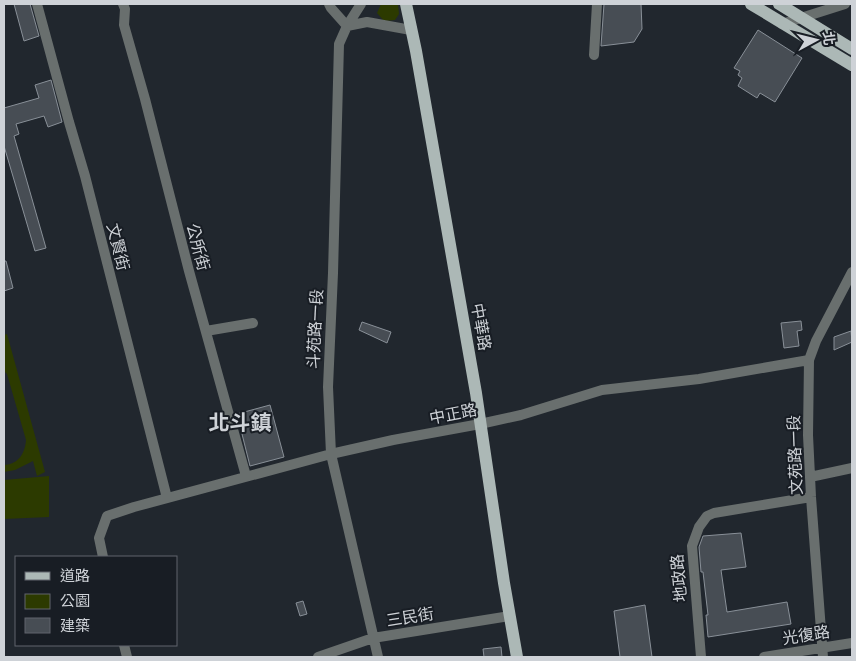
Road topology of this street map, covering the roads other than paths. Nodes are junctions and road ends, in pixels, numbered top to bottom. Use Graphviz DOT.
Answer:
graph roads {
  1 [pos="37,4"];
  2 [pos="123,4"];
  3 [pos="329,4"];
  4 [pos="362,4"];
  5 [pos="406,4"];
  6 [pos="597,4"];
  7 [pos="751,4"];
  8 [pos="779,4"];
  9 [pos="845,4"];
  10 [pos="800,17"];
  11 [pos="782,24"];
  12 [pos="347,26"];
  13 [pos="411,30"];
  14 [pos="852,49"];
  15 [pos="594,55"];
  16 [pos="852,65"];
  17 [pos="852,272"];
  18 [pos="253,323"];
  19 [pos="206,331"];
  20 [pos="809,360"];
  21 [pos="480,424"];
  22 [pos="331,454"];
  23 [pos="852,468"];
  24 [pos="246,476"];
  25 [pos="810,477"];
  26 [pos="811,497"];
  27 [pos="167,498"];
  28 [pos="104,556"];
  29 [pos="510,616"];
  30 [pos="374,638"];
  31 [pos="852,643"];
  32 [pos="823,652"];
  33 [pos="318,657"];
  34 [pos="378,657"];
  35 [pos="517,657"];
  36 [pos="701,657"];
  37 [pos="764,657"];
  1 -- 27 [label="street, 文賢街"];
  2 -- 19 [label="street, 公所街"];
  3 -- 12 [label="street"];
  4 -- 12 [label="street, 斗苑路一段"];
  5 -- 13 [label="main road, 中華路"];
  6 -- 15 [label="street"];
  7 -- 11 [label="main road"];
  8 -- 10 [label="main road"];
  9 -- 10 [label="street"];
  10 -- 11 [label="street"];
  10 -- 14 [label="main road"];
  11 -- 16 [label="main road"];
  12 -- 13 [label="street"];
  12 -- 22 [label="street, 斗苑路一段"];
  13 -- 21 [label="main road, 中華路"];
  17 -- 20 [label="street, 文苑路一段"];
  18 -- 19 [label="street"];
  19 -- 24 [label="street, 公所街"];
  20 -- 21 [label="street, 中正路"];
  20 -- 25 [label="street, 文苑路一段"];
  21 -- 22 [label="street, 中正路"];
  21 -- 29 [label="main road, 中華路"];
  22 -- 24 [label="street, 中正路"];
  22 -- 30 [label="street, 斗苑路一段"];
  23 -- 25 [label="street"];
  24 -- 27 [label="street, 中正路"];
  25 -- 26 [label="street, 文苑路一段"];
  26 -- 32 [label="street, 文苑路一段"];
  26 -- 36 [label="street, 地政路"];
  27 -- 28 [label="street, 中正路"];
  29 -- 30 [label="street, 三民街"];
  29 -- 35 [label="main road, 中華路"];
  30 -- 33 [label="street, 三民街"];
  30 -- 34 [label="street, 斗苑路一段"];
  31 -- 32 [label="street, 光復路"];
  32 -- 37 [label="street, 光復路"];
}
